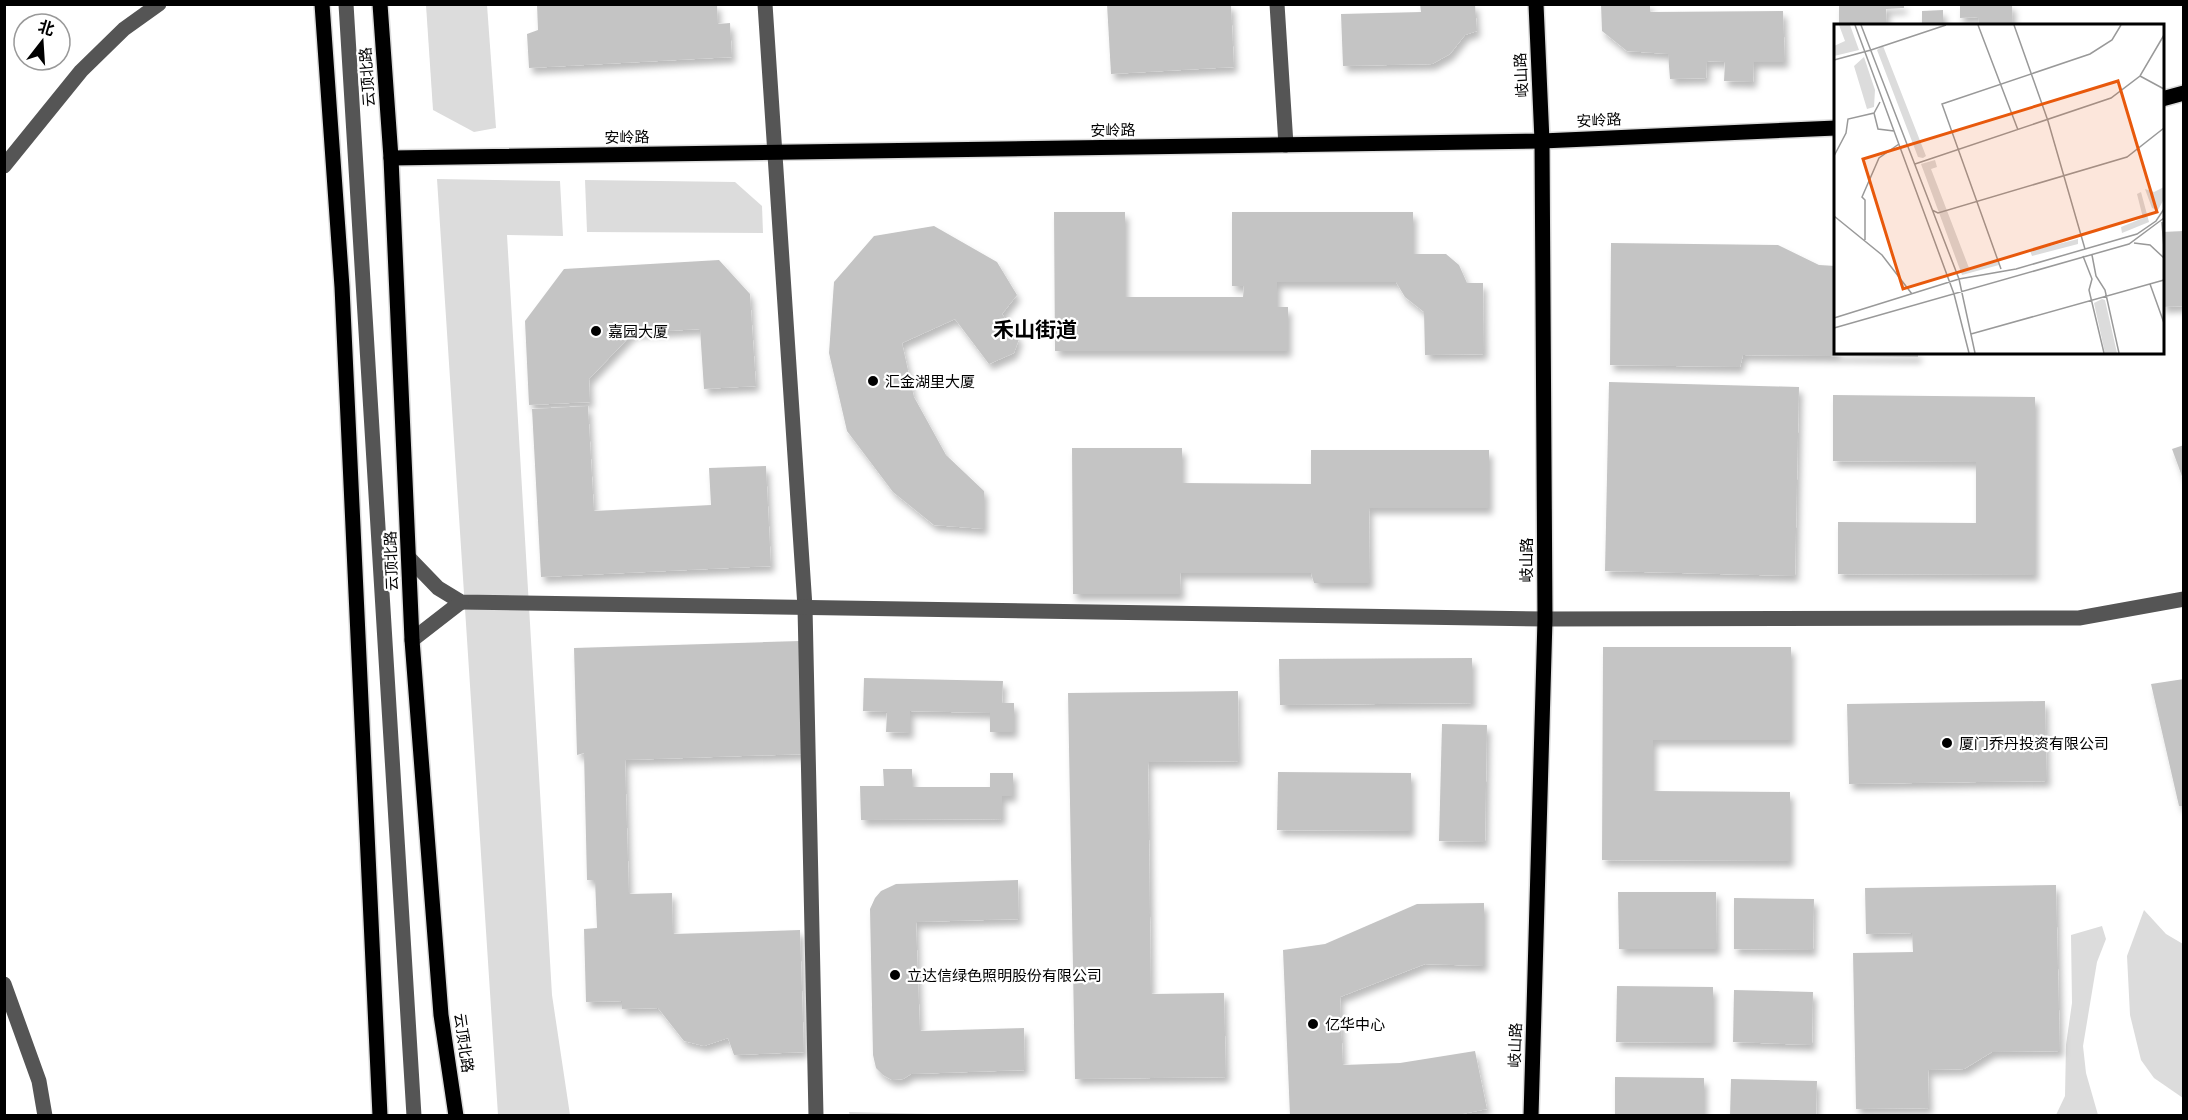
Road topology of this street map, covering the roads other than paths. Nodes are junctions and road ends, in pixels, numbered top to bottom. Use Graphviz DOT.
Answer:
graph roads {
  1 [pos="159,4"];
  2 [pos="322,4"];
  3 [pos="346,4"];
  4 [pos="380,4"];
  5 [pos="765,4"];
  6 [pos="1277,4"];
  7 [pos="1536,4"];
  8 [pos="2184,93"];
  9 [pos="2164,99"];
  10 [pos="1834,128"];
  11 [pos="1542,141"];
  12 [pos="1286,145"];
  13 [pos="774,153"];
  14 [pos="392,158"];
  15 [pos="4,166"];
  16 [pos="409,558"];
  17 [pos="2184,599"];
  18 [pos="461,602"];
  19 [pos="805,607"];
  20 [pos="1545,619"];
  21 [pos="412,640"];
  22 [pos="4,984"];
  23 [pos="45,1116"];
  24 [pos="380,1116"];
  25 [pos="414,1116"];
  26 [pos="456,1116"];
  27 [pos="816,1116"];
  28 [pos="1531,1116"];
  1 -- 15 [label="street"];
  2 -- 24 [label="main road"];
  3 -- 25 [label="street"];
  4 -- 14 [label="main road, 云顶北路"];
  5 -- 13 [label="street"];
  6 -- 12 [label="street"];
  7 -- 11 [label="main road, 岐山路"];
  8 -- 9 [label="main road"];
  10 -- 11 [label="main road, 安岭路"];
  11 -- 12 [label="main road, 安岭路"];
  11 -- 20 [label="main road, 岐山路"];
  12 -- 13 [label="main road, 安岭路"];
  13 -- 14 [label="main road, 安岭路"];
  13 -- 19 [label="street"];
  14 -- 16 [label="main road, 云顶北路"];
  16 -- 18 [label="street"];
  16 -- 21 [label="main road, 云顶北路"];
  17 -- 20 [label="street"];
  18 -- 19 [label="street"];
  18 -- 21 [label="street"];
  19 -- 20 [label="street"];
  19 -- 27 [label="street"];
  20 -- 28 [label="main road, 岐山路"];
  21 -- 26 [label="main road, 云顶北路"];
  22 -- 23 [label="street"];
}
